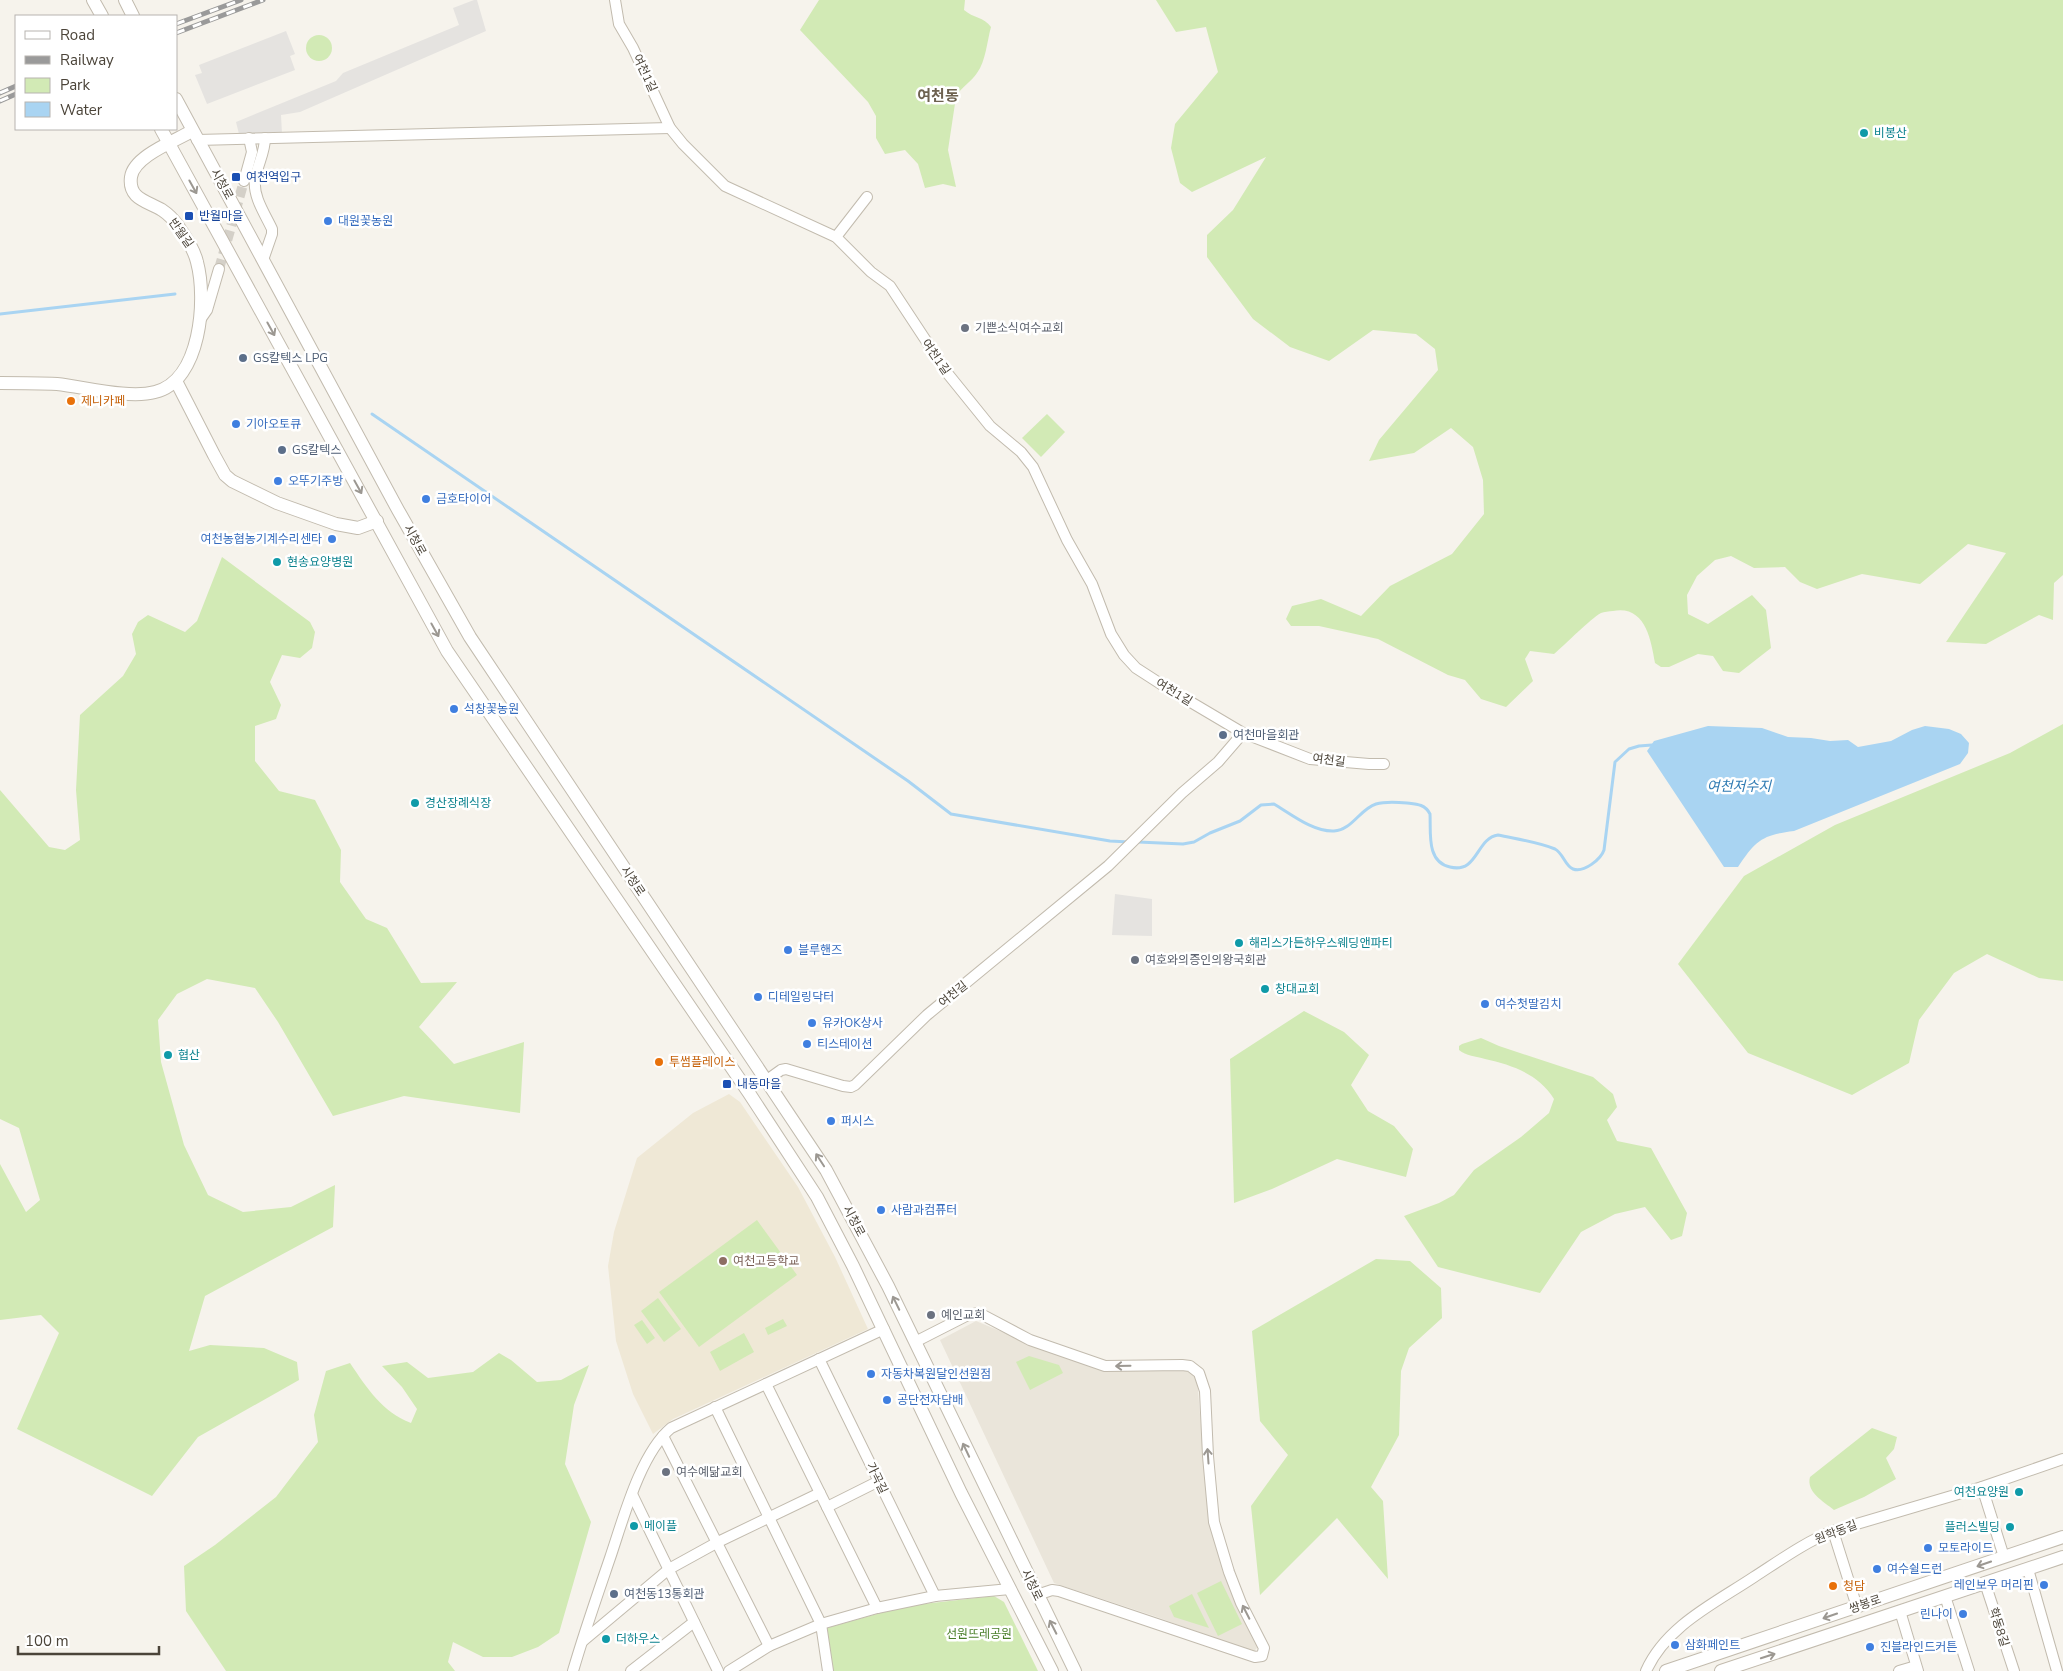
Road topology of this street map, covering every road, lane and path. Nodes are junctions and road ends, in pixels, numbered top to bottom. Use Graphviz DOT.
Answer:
graph roads {
  1 [pos="93,0"];
  2 [pos="125,0"];
  3 [pos="615,0"];
  4 [pos="101,15"];
  5 [pos="132,15"];
  6 [pos="178,103"];
  7 [pos="670,128"];
  8 [pos="162,130"];
  9 [pos="195,135"];
  10 [pos="250,138"];
  11 [pos="265,138"];
  12 [pos="169,144"];
  13 [pos="244,181"];
  14 [pos="867,197"];
  15 [pos="836,237"];
  16 [pos="263,260"];
  17 [pos="219,268"];
  18 [pos="200,320"];
  19 [pos="176,381"];
  20 [pos="0,383"];
  21 [pos="155,392"];
  22 [pos="188,407"];
  23 [pos="377,521"];
  24 [pos="1243,733"];
  25 [pos="1384,764"];
  26 [pos="766,1080"];
  27 [pos="749,1093"];
  28 [pos="884,1329"];
  29 [pos="915,1342"];
  30 [pos="819,1359"];
  31 [pos="766,1384"];
  32 [pos="715,1407"];
  33 [pos="663,1436"];
  34 [pos="2063,1459"];
  35 [pos="879,1481"];
  36 [pos="981,1482"];
  37 [pos="1982,1486"];
  38 [pos="820,1493"];
  39 [pos="961,1493"];
  40 [pos="632,1494"];
  41 [pos="827,1508"];
  42 [pos="770,1518"];
  43 [pos="1833,1531"];
  44 [pos="2063,1537"];
  45 [pos="718,1542"];
  46 [pos="2004,1557"];
  47 [pos="2063,1557"];
  48 [pos="669,1569"];
  49 [pos="2028,1569"];
  50 [pos="1984,1583"];
  51 [pos="1010,1590"];
  52 [pos="1036,1595"];
  53 [pos="935,1596"];
  54 [pos="1945,1596"];
  55 [pos="1857,1606"];
  56 [pos="877,1608"];
  57 [pos="1900,1612"];
  58 [pos="694,1622"];
  59 [pos="821,1624"];
  60 [pos="581,1642"];
  61 [pos="769,1646"];
  62 [pos="1917,1668"];
  63 [pos="1729,1670"];
  64 [pos="574,1671"];
  65 [pos="631,1671"];
  66 [pos="718,1671"];
  67 [pos="729,1671"];
  68 [pos="828,1671"];
  69 [pos="1052,1671"];
  70 [pos="1075,1671"];
  71 [pos="1646,1671"];
  72 [pos="1666,1671"];
  73 [pos="1899,1671"];
  74 [pos="1969,1671"];
  75 [pos="2014,1671"];
  76 [pos="2057,1671"];
  1 -- 4 [label="street"];
  2 -- 5 [label="street"];
  3 -- 7 [label="street, 여천1길"];
  6 -- 9 [label="street, 시청로"];
  7 -- 11 [label="street"];
  7 -- 15 [label="street, 여천1길"];
  8 -- 12 [label="street, 시청로"];
  9 -- 10 [label="street"];
  9 -- 12 [label="street, 반월길"];
  9 -- 16 [label="street, 시청로"];
  10 -- 11 [label="street"];
  10 -- 13 [label="street"];
  11 -- 16 [label="street"];
  12 -- 18 [label="street, 반월길"];
  12 -- 23 [label="street, 시청로, one-way"];
  14 -- 15 [label="street"];
  15 -- 24 [label="street, 여천1길"];
  16 -- 26 [label="street, 시청로"];
  17 -- 18 [label="street"];
  18 -- 19 [label="street, 반월길"];
  19 -- 21 [label="street, 반월길"];
  19 -- 22 [label="street"];
  20 -- 21 [label="street, 반월길"];
  21 -- 22 [label="street"];
  22 -- 23 [label="street"];
  23 -- 27 [label="street, 시청로, one-way"];
  24 -- 25 [label="street, 여천길"];
  24 -- 26 [label="street, 여천길"];
  26 -- 27 [label="street"];
  29 -- 26 [label="street, 시청로, one-way"];
  27 -- 28 [label="street, 시청로"];
  28 -- 30 [label="street"];
  28 -- 39 [label="street, 시청로"];
  36 -- 29 [label="street, 시청로, one-way"];
  52 -- 29 [label="street, one-way"];
  30 -- 31 [label="street"];
  30 -- 35 [label="street, 가곡길"];
  31 -- 32 [label="street"];
  31 -- 38 [label="street"];
  32 -- 33 [label="street"];
  32 -- 42 [label="street"];
  33 -- 40 [label="street"];
  33 -- 45 [label="street"];
  34 -- 37 [label="street, 원학동길"];
  35 -- 41 [label="street"];
  35 -- 53 [label="street, 가곡길"];
  36 -- 39 [label="street"];
  36 -- 52 [label="street, 시청로"];
  37 -- 43 [label="street, 원학동길"];
  37 -- 46 [label="street"];
  38 -- 41 [label="street"];
  38 -- 42 [label="street"];
  39 -- 51 [label="street, 시청로"];
  40 -- 48 [label="street"];
  40 -- 60 [label="street"];
  41 -- 56 [label="street"];
  42 -- 45 [label="street"];
  42 -- 59 [label="street"];
  43 -- 55 [label="street"];
  43 -- 71 [label="street, 원학동길"];
  44 -- 46 [label="street, 쌍봉로"];
  45 -- 48 [label="street"];
  45 -- 61 [label="street"];
  46 -- 55 [label="street, 쌍봉로, one-way"];
  47 -- 49 [label="street, 쌍봉로"];
  48 -- 58 [label="street"];
  48 -- 60 [label="street"];
  49 -- 50 [label="street, 쌍봉로"];
  49 -- 76 [label="street"];
  50 -- 54 [label="street, 쌍봉로"];
  50 -- 75 [label="street, 학동8길"];
  51 -- 53 [label="street"];
  51 -- 69 [label="street, 시청로"];
  70 -- 52 [label="street, 시청로, one-way"];
  53 -- 56 [label="street"];
  54 -- 57 [label="street, 쌍봉로"];
  54 -- 74 [label="street"];
  55 -- 72 [label="street, 쌍봉로, one-way"];
  56 -- 59 [label="street"];
  57 -- 62 [label="street"];
  63 -- 57 [label="street, 쌍봉로, one-way"];
  58 -- 65 [label="street"];
  58 -- 66 [label="street"];
  59 -- 61 [label="street"];
  59 -- 68 [label="street"];
  60 -- 64 [label="street"];
  61 -- 67 [label="street"];
  62 -- 73 [label="street"];
}
